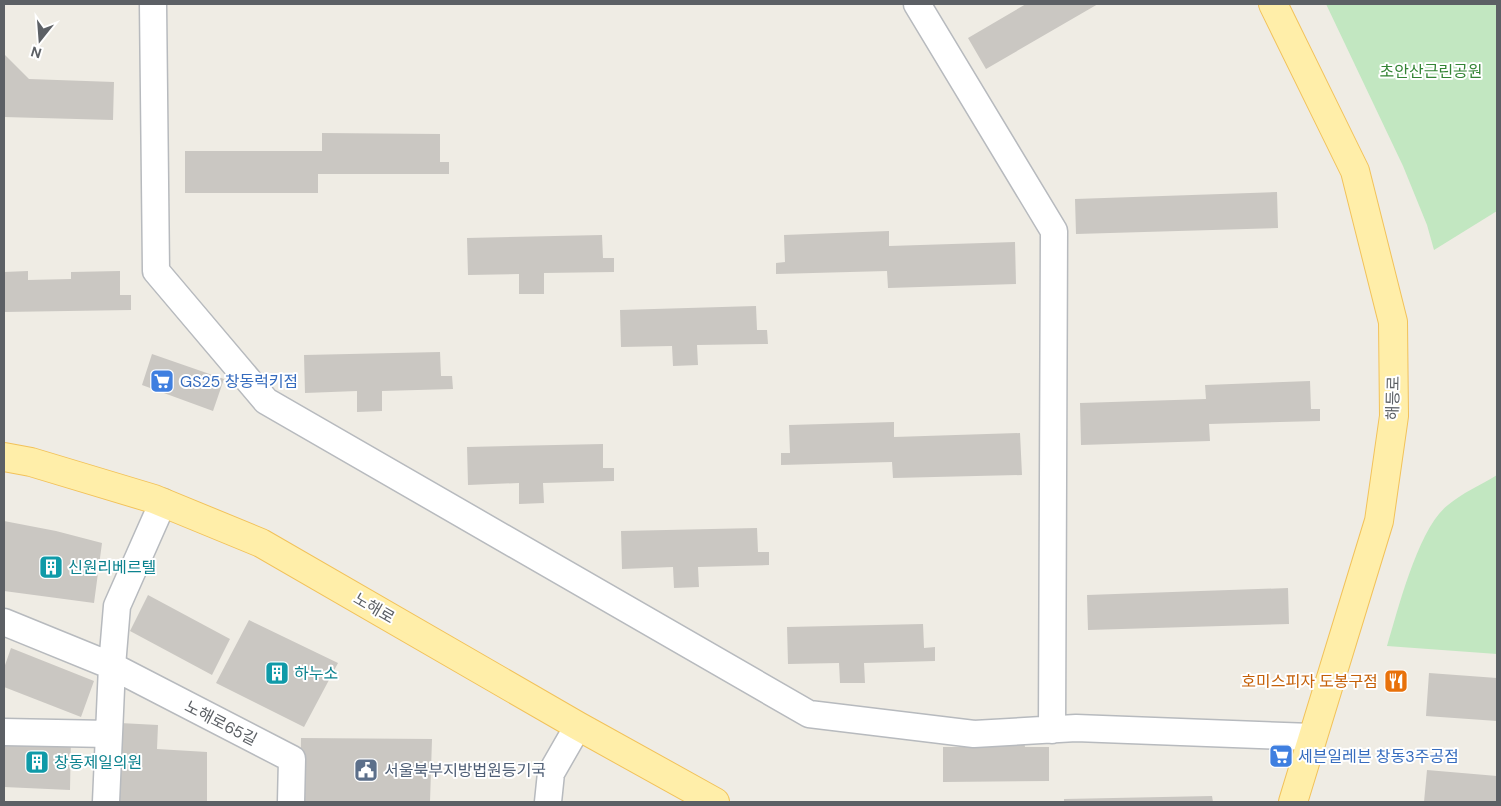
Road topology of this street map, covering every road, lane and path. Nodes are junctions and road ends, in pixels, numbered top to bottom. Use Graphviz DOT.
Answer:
graph roads {
  1 [pos="153,4"];
  2 [pos="917,4"];
  3 [pos="1273,4"];
  4 [pos="4,457"];
  5 [pos="163,502"];
  6 [pos="4,622"];
  7 [pos="112,666"];
  8 [pos="578,726"];
  9 [pos="1052,730"];
  10 [pos="4,732"];
  11 [pos="109,734"];
  12 [pos="1312,737"];
  13 [pos="106,802"];
  14 [pos="291,802"];
  15 [pos="548,802"];
  16 [pos="715,802"];
  17 [pos="1293,802"];
  1 -- 9 [label="street"];
  2 -- 9 [label="street"];
  3 -- 12 [label="main road, 해등로"];
  4 -- 5 [label="main road, 노해로"];
  5 -- 7 [label="street"];
  5 -- 8 [label="main road, 노해로"];
  6 -- 7 [label="street, 노해로65길"];
  7 -- 11 [label="street"];
  7 -- 14 [label="street, 노해로65길"];
  8 -- 15 [label="street"];
  8 -- 16 [label="main road, 노해로"];
  9 -- 12 [label="street"];
  10 -- 11 [label="street"];
  11 -- 13 [label="street"];
  12 -- 17 [label="main road, 해등로"];
}
